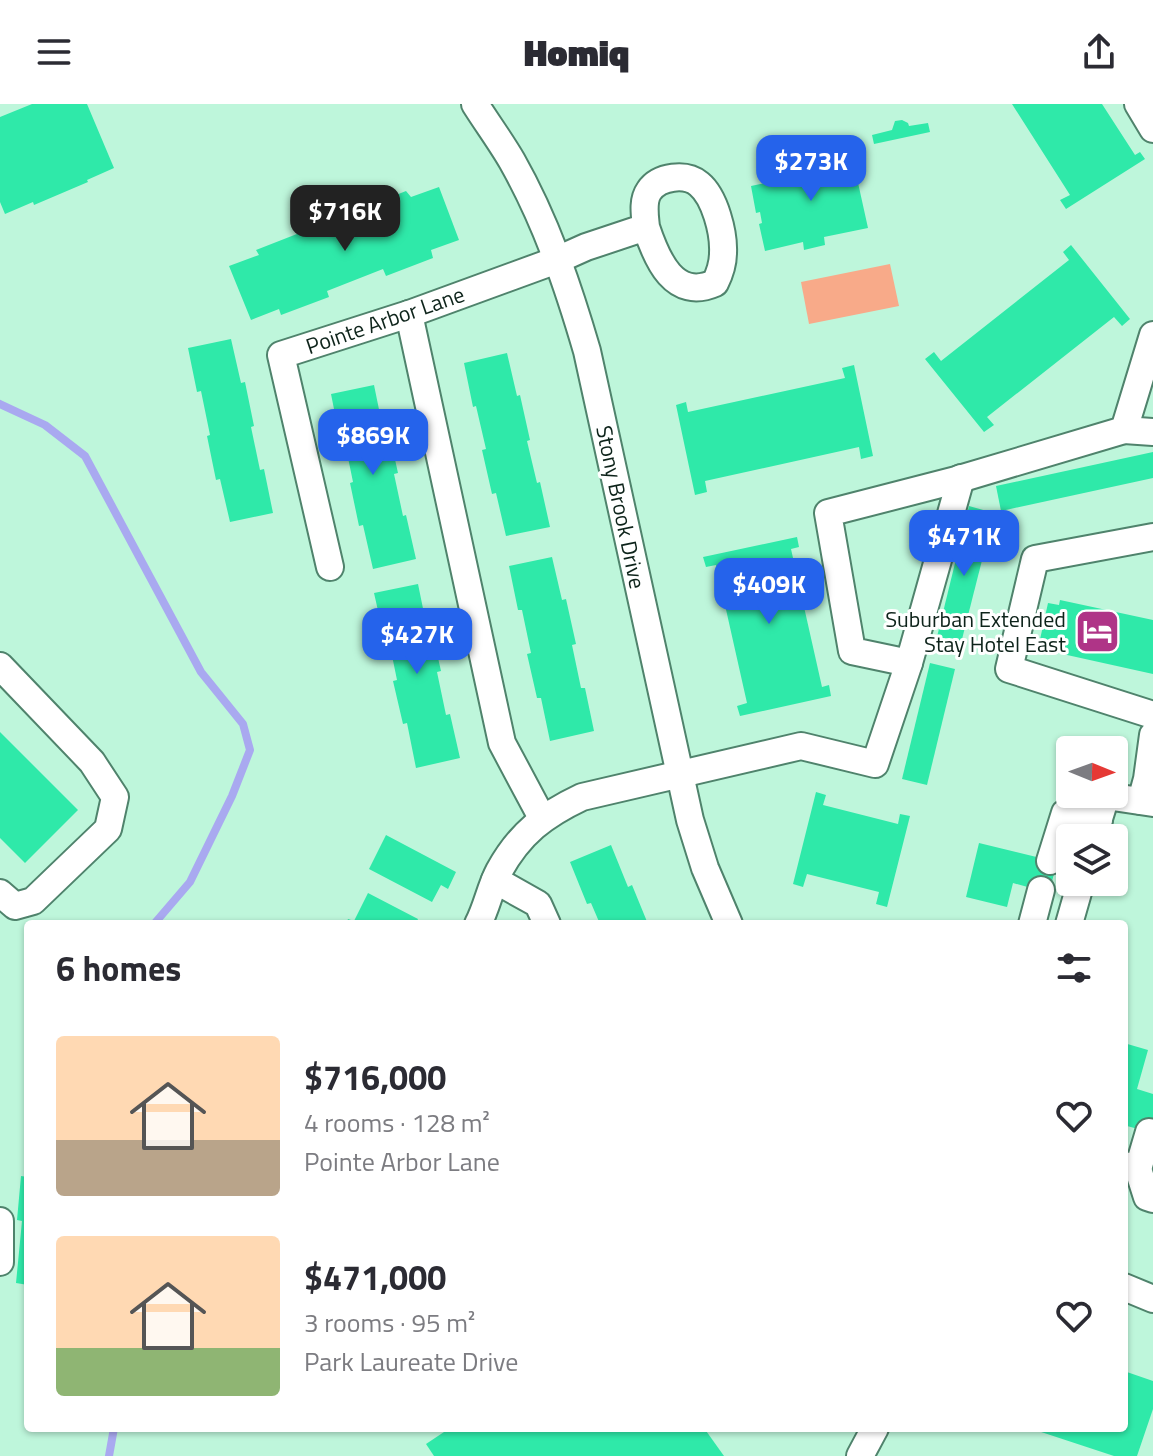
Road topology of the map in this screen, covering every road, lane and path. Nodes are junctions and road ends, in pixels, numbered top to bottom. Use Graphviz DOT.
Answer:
graph roads {
  1 [pos="475,104"];
  2 [pos="1138,104"];
  3 [pos="1153,129"];
  4 [pos="646,227"];
  5 [pos="557,260"];
  6 [pos="409,314"];
  7 [pos="1153,335"];
  8 [pos="1124,430"];
  9 [pos="1153,432"];
  10 [pos="961,478"];
  11 [pos="1153,537"];
  12 [pos="330,567"];
  13 [pos="909,663"];
  14 [pos="0,666"];
  15 [pos="1153,715"];
  16 [pos="1153,735"];
  17 [pos="679,774"];
  18 [pos="1147,802"];
  19 [pos="542,818"];
  20 [pos="1062,824"];
  21 [pos="1086,824"];
  22 [pos="1098,824"];
  23 [pos="1056,842"];
  24 [pos="1050,861"];
  25 [pos="495,880"];
  26 [pos="1041,890"];
  27 [pos="0,893"];
  28 [pos="1077,896"];
  29 [pos="480,920"];
  30 [pos="545,920"];
  31 [pos="727,920"];
  32 [pos="1033,920"];
  33 [pos="1070,920"];
  34 [pos="1142,1153"];
  35 [pos="1153,1199"];
  36 [pos="0,1221"];
  37 [pos="0,1262"];
  38 [pos="1128,1289"];
  39 [pos="1153,1299"];
  40 [pos="873,1432"];
  41 [pos="860,1456"];
  1 -- 5 [label="street, Stony Brook Drive"];
  2 -- 3 [label="street"];
  4 -- 5 [label="street, Pointe Arbor Lane"];
  5 -- 6 [label="street, Pointe Arbor Lane"];
  5 -- 17 [label="street, Stony Brook Drive"];
  6 -- 12 [label="street, Pointe Arbor Lane"];
  6 -- 19 [label="street"];
  7 -- 8 [label="street"];
  8 -- 9 [label="street"];
  8 -- 10 [label="street"];
  10 -- 13 [label="street"];
  10 -- 13 [label="street"];
  11 -- 15 [label="street"];
  13 -- 17 [label="street"];
  14 -- 27 [label="street"];
  16 -- 18 [label="street"];
  17 -- 19 [label="street"];
  17 -- 31 [label="street, Stony Brook Drive"];
  18 -- 22 [label="street"];
  19 -- 25 [label="street"];
  20 -- 21 [label="street"];
  23 -- 24 [label="street"];
  25 -- 29 [label="street"];
  25 -- 30 [label="street"];
  26 -- 32 [label="street"];
  28 -- 33 [label="street"];
  34 -- 35 [label="street"];
  36 -- 37 [label="street"];
  38 -- 39 [label="street"];
  40 -- 41 [label="street"];
}
